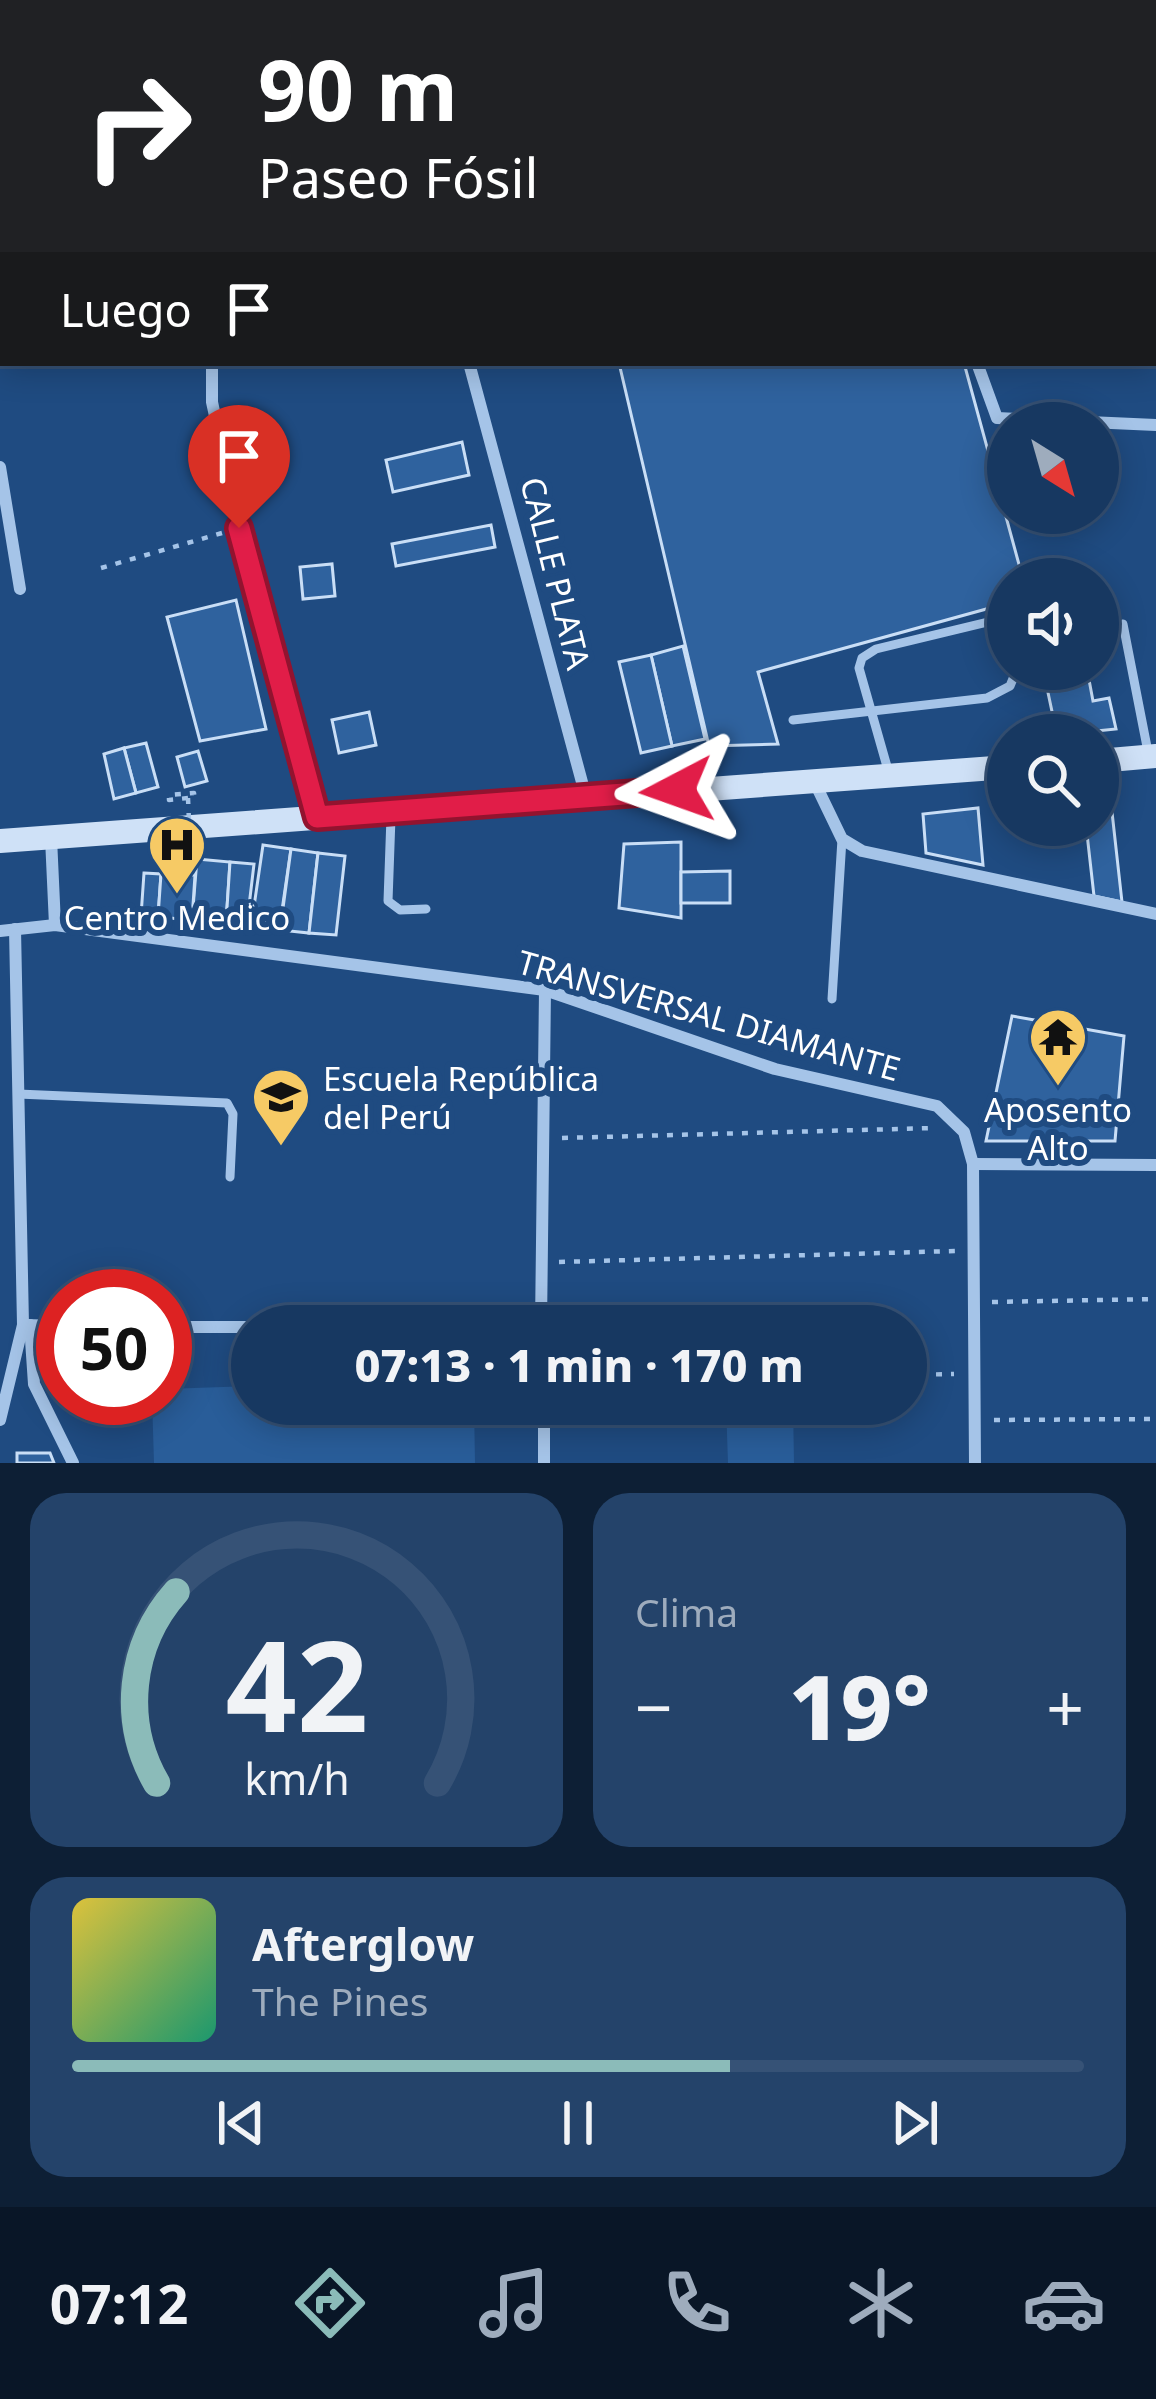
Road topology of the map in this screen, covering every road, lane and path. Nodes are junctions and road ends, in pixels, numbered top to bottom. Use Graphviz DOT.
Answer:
graph roads {
  1 [pos="212,366"];
  2 [pos="470,366"];
  3 [pos="978,366"];
  4 [pos="1156,425"];
  5 [pos="0,466"];
  6 [pos="239,528"];
  7 [pos="101,568"];
  8 [pos="20,589"];
  9 [pos="987,622"];
  10 [pos="1124,623"];
  11 [pos="1002,690"];
  12 [pos="872,707"];
  13 [pos="793,720"];
  14 [pos="1153,757"];
  15 [pos="1119,759"];
  16 [pos="987,769"];
  17 [pos="889,776"];
  18 [pos="814,781"];
  19 [pos="191,795"];
  20 [pos="586,797"];
  21 [pos="391,812"];
  22 [pos="317,817"];
  23 [pos="51,837"];
  24 [pos="842,839"];
  25 [pos="0,841"];
  26 [pos="191,868"];
  27 [pos="426,909"];
  28 [pos="1156,914"];
  29 [pos="55,925"];
  30 [pos="8,930"];
  31 [pos="545,990"];
  32 [pos="832,999"];
  33 [pos="18,1094"];
  34 [pos="958,1127"];
  35 [pos="545,1138"];
  36 [pos="973,1164"];
  37 [pos="1156,1165"];
  38 [pos="230,1177"];
  39 [pos="974,1251"];
  40 [pos="543,1262"];
  41 [pos="1156,1298"];
  42 [pos="974,1302"];
  43 [pos="542,1305"];
  44 [pos="27,1325"];
  45 [pos="36,1325"];
  46 [pos="192,1327"];
  47 [pos="231,1327"];
  48 [pos="974,1373"];
  49 [pos="927,1374"];
  50 [pos="1156,1419"];
  51 [pos="0,1420"];
  52 [pos="975,1420"];
  53 [pos="544,1425"];
  54 [pos="73,1463"];
  55 [pos="544,1463"];
  56 [pos="975,1463"];
  1 -- 6 [label="street"];
  2 -- 20 [label="street, CALLE PLATA"];
  3 -- 4 [label="street"];
  5 -- 8 [label="street"];
  6 -- 7 [label="path"];
  6 -- 22 [label="street"];
  9 -- 12 [label="lane"];
  10 -- 14 [label="lane"];
  11 -- 12 [label="lane"];
  12 -- 13 [label="lane"];
  12 -- 17 [label="lane"];
  14 -- 15 [label="main road"];
  16 -- 17 [label="main road"];
  17 -- 18 [label="main road"];
  18 -- 20 [label="main road"];
  18 -- 24 [label="street"];
  19 -- 26 [label="path, bridge"];
  20 -- 21 [label="main road"];
  21 -- 22 [label="main road"];
  21 -- 27 [label="lane"];
  22 -- 23 [label="main road"];
  23 -- 25 [label="main road"];
  23 -- 29 [label="street"];
  24 -- 28 [label="street"];
  24 -- 32 [label="lane"];
  29 -- 30 [label="street, TRANSVERSAL DIAMANTE"];
  29 -- 31 [label="street, TRANSVERSAL DIAMANTE"];
  30 -- 33 [label="street"];
  31 -- 34 [label="street, TRANSVERSAL DIAMANTE"];
  31 -- 35 [label="street"];
  33 -- 38 [label="lane"];
  33 -- 44 [label="street"];
  34 -- 35 [label="path"];
  34 -- 36 [label="street"];
  35 -- 40 [label="street"];
  36 -- 37 [label="street"];
  36 -- 39 [label="street"];
  39 -- 40 [label="path"];
  39 -- 42 [label="street"];
  40 -- 43 [label="street"];
  41 -- 42 [label="path"];
  42 -- 48 [label="street"];
  44 -- 45 [label="street"];
  44 -- 51 [label="street"];
  44 -- 54 [label="street"];
  46 -- 47 [label="street"];
  48 -- 49 [label="path"];
  48 -- 52 [label="street"];
  50 -- 52 [label="path"];
  52 -- 56 [label="street"];
  53 -- 55 [label="street"];
}
